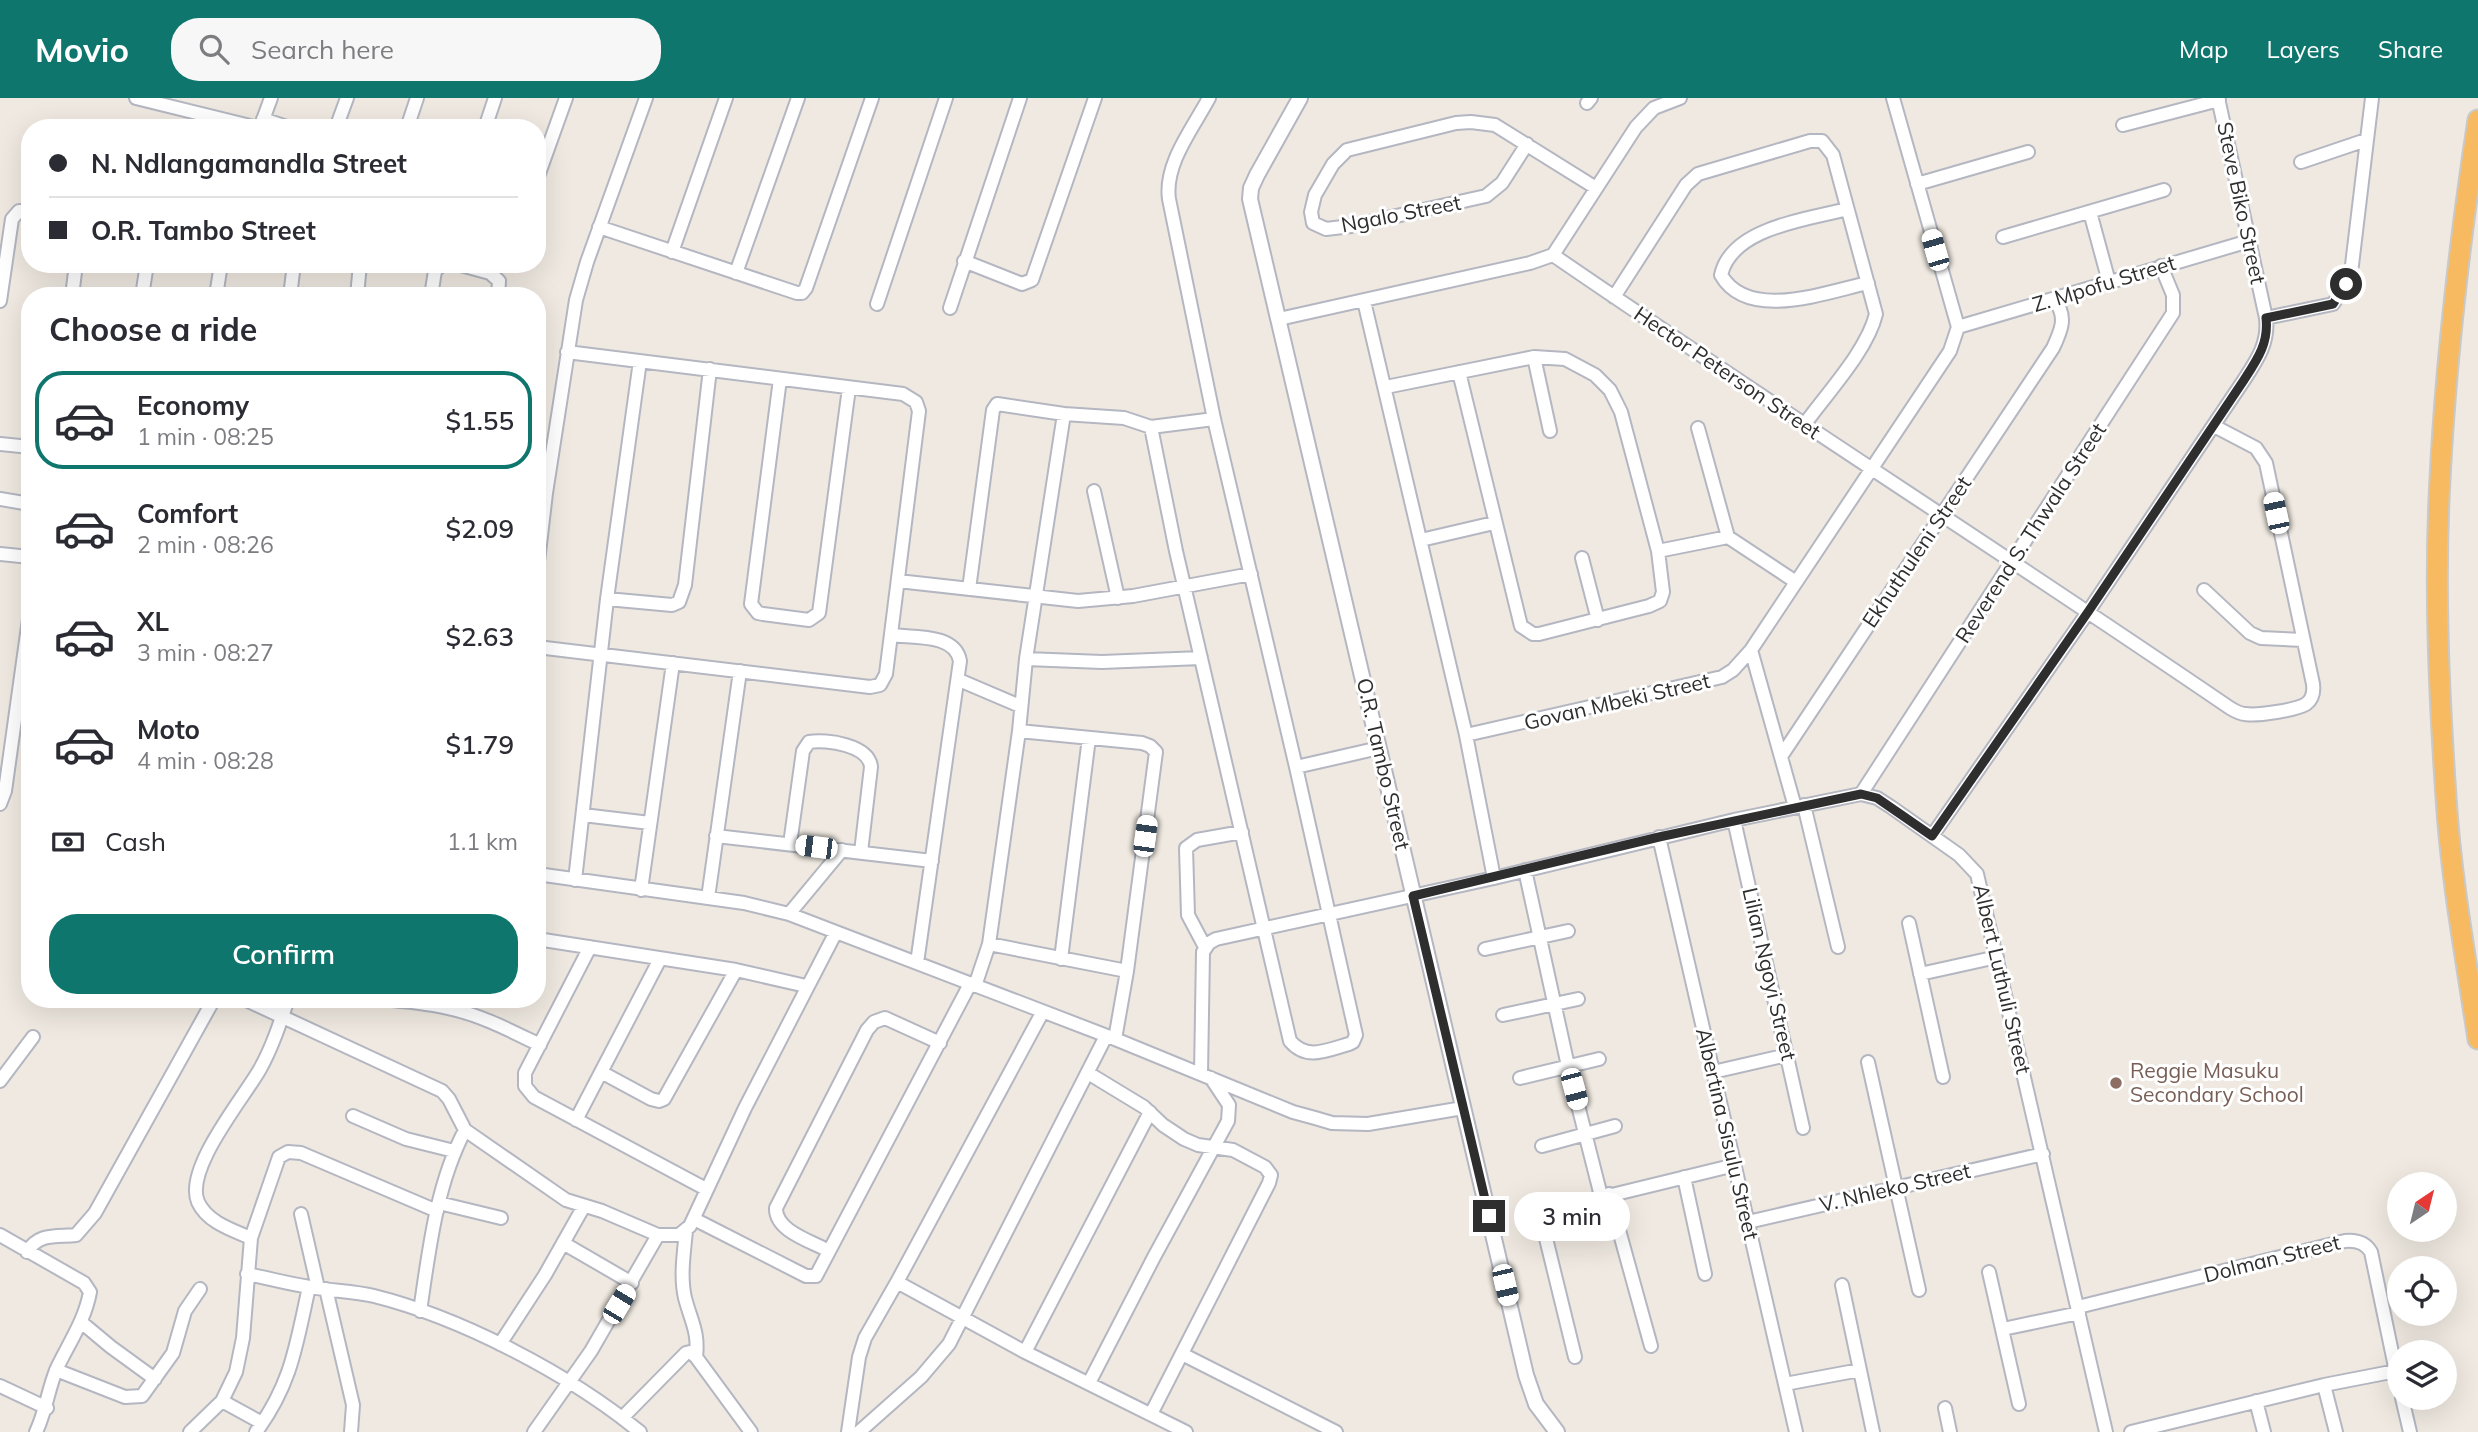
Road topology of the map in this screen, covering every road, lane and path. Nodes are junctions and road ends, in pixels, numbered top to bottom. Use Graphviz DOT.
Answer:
graph roads {
  1 [pos="136,98"];
  2 [pos="271,98"];
  3 [pos="347,98"];
  4 [pos="417,98"];
  5 [pos="495,98"];
  6 [pos="566,98"];
  7 [pos="646,98"];
  8 [pos="726,98"];
  9 [pos="798,98"];
  10 [pos="872,98"];
  11 [pos="946,98"];
  12 [pos="1020,98"];
  13 [pos="1095,98"];
  14 [pos="1209,98"];
  15 [pos="1300,98"];
  16 [pos="1680,98"];
  17 [pos="1893,98"];
  18 [pos="2372,98"];
  19 [pos="2218,99"];
  20 [pos="194,104"];
  21 [pos="241,119"];
  22 [pos="262,119"];
  23 [pos="339,119"];
  24 [pos="410,119"];
  25 [pos="488,119"];
  26 [pos="2478,120"];
  27 [pos="2123,125"];
  28 [pos="2366,141"];
  29 [pos="1527,144"];
  30 [pos="2028,152"];
  31 [pos="546,154"];
  32 [pos="2301,162"];
  33 [pos="1917,184"];
  34 [pos="1596,188"];
  35 [pos="2164,190"];
  36 [pos="1847,209"];
  37 [pos="21,211"];
  38 [pos="2090,212"];
  39 [pos="599,227"];
  40 [pos="2003,237"];
  41 [pos="2249,241"];
  42 [pos="672,252"];
  43 [pos="1553,255"];
  44 [pos="964,261"];
  45 [pos="2161,266"];
  46 [pos="487,273"];
  47 [pos="736,273"];
  48 [pos="2109,282"];
  49 [pos="1868,283"];
  50 [pos="499,287"];
  51 [pos="1614,297"];
  52 [pos="2054,300"];
  53 [pos="0,301"];
  54 [pos="1364,301"];
  55 [pos="877,304"];
  56 [pos="950,308"];
  57 [pos="2266,318"];
  58 [pos="1279,319"];
  59 [pos="1958,327"];
  60 [pos="567,352"];
  61 [pos="1534,357"];
  62 [pos="640,361"];
  63 [pos="710,369"];
  64 [pos="1459,372"];
  65 [pos="780,379"];
  66 [pos="1386,387"];
  67 [pos="849,388"];
  68 [pos="1064,414"];
  69 [pos="1214,419"];
  70 [pos="1804,425"];
  71 [pos="2214,426"];
  72 [pos="1151,427"];
  73 [pos="1698,428"];
  74 [pos="1550,431"];
  75 [pos="0,444"];
  76 [pos="21,446"];
  77 [pos="1870,470"];
  78 [pos="546,483"];
  79 [pos="1094,491"];
  80 [pos="0,499"];
  81 [pos="21,502"];
  82 [pos="1941,516"];
  83 [pos="1494,523"];
  84 [pos="1728,537"];
  85 [pos="1421,540"];
  86 [pos="1658,551"];
  87 [pos="0,554"];
  88 [pos="21,556"];
  89 [pos="1581,558"];
  90 [pos="2013,562"];
  91 [pos="1251,574"];
  92 [pos="898,581"];
  93 [pos="1797,582"];
  94 [pos="1185,587"];
  95 [pos="970,589"];
  96 [pos="2204,590"];
  97 [pos="1035,597"];
  98 [pos="1118,598"];
  99 [pos="607,599"];
  100 [pos="2088,612"];
  101 [pos="1598,620"];
  102 [pos="891,635"];
  103 [pos="2303,640"];
  104 [pos="546,647"];
  105 [pos="1751,650"];
  106 [pos="600,653"];
  107 [pos="1201,658"];
  108 [pos="1026,659"];
  109 [pos="673,663"];
  110 [pos="740,671"];
  111 [pos="21,676"];
  112 [pos="958,680"];
  113 [pos="1020,706"];
  114 [pos="1019,731"];
  115 [pos="1466,735"];
  116 [pos="1089,738"];
  117 [pos="1379,748"];
  118 [pos="1782,755"];
  119 [pos="1296,767"];
  120 [pos="1861,794"];
  121 [pos="0,804"];
  122 [pos="1800,806"];
  123 [pos="583,816"];
  124 [pos="1734,820"];
  125 [pos="650,823"];
  126 [pos="1242,832"];
  127 [pos="716,836"];
  128 [pos="1932,836"];
  129 [pos="1659,837"];
  130 [pos="790,844"];
  131 [pos="842,850"];
  132 [pos="861,852"];
  133 [pos="932,861"];
  134 [pos="1525,870"];
  135 [pos="546,875"];
  136 [pos="1494,878"];
  137 [pos="575,880"];
  138 [pos="642,890"];
  139 [pos="1413,896"];
  140 [pos="708,898"];
  141 [pos="1330,913"];
  142 [pos="789,914"];
  143 [pos="1909,923"];
  144 [pos="1264,927"];
  145 [pos="1569,931"];
  146 [pos="836,932"];
  147 [pos="1539,937"];
  148 [pos="546,940"];
  149 [pos="989,944"];
  150 [pos="590,947"];
  151 [pos="1205,947"];
  152 [pos="1838,947"];
  153 [pos="1485,949"];
  154 [pos="1997,957"];
  155 [pos="660,959"];
  156 [pos="1061,959"];
  157 [pos="917,964"];
  158 [pos="736,970"];
  159 [pos="1127,971"];
  160 [pos="1920,974"];
  161 [pos="972,985"];
  162 [pos="806,986"];
  163 [pos="1578,999"];
  164 [pos="1555,1005"];
  165 [pos="209,1008"];
  166 [pos="263,1008"];
  167 [pos="285,1008"];
  168 [pos="450,1008"];
  169 [pos="1042,1013"];
  170 [pos="1503,1015"];
  171 [pos="282,1017"];
  172 [pos="33,1037"];
  173 [pos="1110,1038"];
  174 [pos="2478,1040"];
  175 [pos="940,1043"];
  176 [pos="540,1045"];
  177 [pos="1787,1055"];
  178 [pos="1599,1059"];
  179 [pos="1868,1062"];
  180 [pos="1568,1066"];
  181 [pos="601,1072"];
  182 [pos="1713,1072"];
  183 [pos="1088,1073"];
  184 [pos="1206,1076"];
  185 [pos="1943,1077"];
  186 [pos="1520,1078"];
  187 [pos="0,1081"];
  188 [pos="1463,1108"];
  189 [pos="1150,1112"];
  190 [pos="353,1116"];
  191 [pos="576,1120"];
  192 [pos="1615,1126"];
  193 [pos="1802,1128"];
  194 [pos="465,1130"];
  195 [pos="1586,1134"];
  196 [pos="1213,1146"];
  197 [pos="1542,1146"];
  198 [pos="454,1151"];
  199 [pos="2043,1154"];
  200 [pos="1735,1165"];
  201 [pos="1684,1177"];
  202 [pos="1895,1188"];
  203 [pos="706,1189"];
  204 [pos="1605,1195"];
  205 [pos="584,1206"];
  206 [pos="438,1207"];
  207 [pos="301,1214"];
  208 [pos="501,1218"];
  209 [pos="694,1219"];
  210 [pos="1748,1223"];
  211 [pos="686,1231"];
  212 [pos="0,1235"];
  213 [pos="658,1235"];
  214 [pos="251,1238"];
  215 [pos="563,1243"];
  216 [pos="829,1251"];
  217 [pos="27,1252"];
  218 [pos="1989,1272"];
  219 [pos="247,1273"];
  220 [pos="1705,1274"];
  221 [pos="897,1282"];
  222 [pos="632,1283"];
  223 [pos="1842,1284"];
  224 [pos="318,1288"];
  225 [pos="200,1289"];
  226 [pos="1919,1290"];
  227 [pos="2078,1310"];
  228 [pos="420,1311"];
  229 [pos="962,1319"];
  230 [pos="81,1322"];
  231 [pos="2003,1329"];
  232 [pos="2389,1340"];
  233 [pos="500,1345"];
  234 [pos="1651,1346"];
  235 [pos="1025,1352"];
  236 [pos="1182,1354"];
  237 [pos="696,1357"];
  238 [pos="1575,1357"];
  239 [pos="56,1370"];
  240 [pos="1860,1370"];
  241 [pos="2387,1373"];
  242 [pos="155,1379"];
  243 [pos="1089,1383"];
  244 [pos="570,1384"];
  245 [pos="1785,1384"];
  246 [pos="2324,1385"];
  247 [pos="0,1386"];
  248 [pos="222,1401"];
  249 [pos="2256,1401"];
  250 [pos="2020,1404"];
  251 [pos="47,1408"];
  252 [pos="1945,1408"];
  253 [pos="2405,1410"];
  254 [pos="1151,1414"];
  255 [pos="622,1418"];
  256 [pos="259,1427"];
  257 [pos="41,1431"];
  258 [pos="190,1432"];
  259 [pos="351,1432"];
  260 [pos="534,1432"];
  261 [pos="640,1432"];
  262 [pos="751,1432"];
  263 [pos="848,1432"];
  264 [pos="859,1432"];
  265 [pos="1186,1432"];
  266 [pos="1336,1432"];
  267 [pos="1557,1432"];
  268 [pos="1796,1432"];
  269 [pos="1873,1432"];
  270 [pos="1950,1432"];
  271 [pos="2106,1432"];
  272 [pos="2131,1432"];
  273 [pos="2264,1432"];
  274 [pos="2336,1432"];
  275 [pos="2410,1432"];
  1 -- 20 [label="street"];
  2 -- 22 [label="street"];
  3 -- 23 [label="street"];
  4 -- 24 [label="street"];
  5 -- 25 [label="street"];
  6 -- 31 [label="street"];
  7 -- 39 [label="street"];
  8 -- 42 [label="street"];
  9 -- 47 [label="street"];
  10 -- 47 [label="street"];
  11 -- 55 [label="street"];
  12 -- 44 [label="street"];
  13 -- 44 [label="street"];
  14 -- 69 [label="street"];
  15 -- 58 [label="street, O.R. Tambo Street"];
  16 -- 34 [label="street"];
  17 -- 33 [label="street"];
  18 -- 28 [label="street"];
  19 -- 27 [label="street"];
  19 -- 41 [label="street, Steve Biko Street"];
  20 -- 21 [label="street"];
  26 -- 174 [label="highway"];
  28 -- 32 [label="street"];
  28 -- 57 [label="street"];
  29 -- 29 [label="street, Ngalo Street"];
  29 -- 34 [label="street, Ngalo Street"];
  30 -- 33 [label="street"];
  33 -- 59 [label="street"];
  34 -- 43 [label="street"];
  35 -- 38 [label="street"];
  36 -- 49 [label="street"];
  36 -- 49 [label="street"];
  36 -- 51 [label="street"];
  37 -- 53 [label="street"];
  38 -- 40 [label="street"];
  38 -- 48 [label="street"];
  39 -- 42 [label="street"];
  39 -- 60 [label="street"];
  41 -- 45 [label="street, Z. Mpofu Street"];
  41 -- 57 [label="street, Steve Biko Street"];
  42 -- 47 [label="street"];
  43 -- 51 [label="street, Hector Peterson Street"];
  43 -- 54 [label="street"];
  44 -- 56 [label="street"];
  45 -- 48 [label="street, Z. Mpofu Street"];
  45 -- 90 [label="street, Reverend S. Thwala Street"];
  46 -- 50 [label="street"];
  48 -- 52 [label="street, Z. Mpofu Street"];
  49 -- 70 [label="street"];
  51 -- 70 [label="street, Hector Peterson Street"];
  52 -- 59 [label="street, Z. Mpofu Street"];
  52 -- 82 [label="street, Ekhuthuleni Street"];
  54 -- 58 [label="street"];
  54 -- 66 [label="street"];
  57 -- 71 [label="street, Steve Biko Street"];
  58 -- 117 [label="street, O.R. Tambo Street"];
  59 -- 77 [label="street, Govan Mbeki Street"];
  60 -- 62 [label="street"];
  60 -- 78 [label="street"];
  61 -- 64 [label="street"];
  61 -- 74 [label="street"];
  61 -- 86 [label="street"];
  62 -- 63 [label="street"];
  62 -- 99 [label="street"];
  63 -- 65 [label="street"];
  63 -- 99 [label="street"];
  64 -- 66 [label="street"];
  64 -- 83 [label="street"];
  65 -- 67 [label="street"];
  65 -- 67 [label="street"];
  66 -- 85 [label="street"];
  67 -- 92 [label="street"];
  68 -- 72 [label="street"];
  68 -- 95 [label="street"];
  68 -- 97 [label="street"];
  69 -- 72 [label="street"];
  69 -- 91 [label="street"];
  70 -- 77 [label="street, Hector Peterson Street"];
  71 -- 100 [label="street, Steve Biko Street"];
  71 -- 103 [label="street"];
  72 -- 94 [label="street"];
  73 -- 84 [label="street"];
  75 -- 76 [label="street"];
  77 -- 82 [label="street, Hector Peterson Street"];
  77 -- 93 [label="street, Govan Mbeki Street"];
  79 -- 98 [label="street"];
  80 -- 81 [label="street"];
  82 -- 90 [label="street, Hector Peterson Street"];
  82 -- 118 [label="street, Ekhuthuleni Street"];
  83 -- 85 [label="street"];
  83 -- 101 [label="street"];
  84 -- 86 [label="street"];
  84 -- 93 [label="street"];
  85 -- 115 [label="street"];
  86 -- 101 [label="street"];
  87 -- 88 [label="street"];
  89 -- 101 [label="street"];
  90 -- 100 [label="street, Hector Peterson Street"];
  90 -- 120 [label="street, Reverend S. Thwala Street"];
  91 -- 94 [label="street"];
  91 -- 119 [label="street"];
  92 -- 95 [label="street"];
  92 -- 102 [label="street"];
  93 -- 105 [label="street, Govan Mbeki Street"];
  94 -- 98 [label="street"];
  94 -- 107 [label="street"];
  95 -- 97 [label="street"];
  96 -- 103 [label="street"];
  97 -- 98 [label="street"];
  97 -- 108 [label="street"];
  99 -- 106 [label="street"];
  100 -- 103 [label="street, Hector Peterson Street"];
  100 -- 128 [label="street, Steve Biko Street"];
  102 -- 110 [label="street"];
  102 -- 112 [label="street"];
  104 -- 106 [label="street"];
  105 -- 115 [label="street, Govan Mbeki Street"];
  105 -- 118 [label="street"];
  106 -- 109 [label="street"];
  106 -- 123 [label="street"];
  107 -- 108 [label="street"];
  107 -- 126 [label="street"];
  108 -- 113 [label="street"];
  109 -- 110 [label="street"];
  109 -- 125 [label="street"];
  110 -- 127 [label="street"];
  111 -- 121 [label="street"];
  112 -- 113 [label="street"];
  112 -- 133 [label="street"];
  113 -- 114 [label="street"];
  114 -- 116 [label="street"];
  114 -- 149 [label="street"];
  115 -- 136 [label="street"];
  116 -- 156 [label="street"];
  116 -- 159 [label="street"];
  117 -- 119 [label="street"];
  117 -- 139 [label="street, O.R. Tambo Street"];
  118 -- 122 [label="street"];
  119 -- 141 [label="street"];
  120 -- 122 [label="street"];
  120 -- 128 [label="street, Albert Luthuli Street"];
  122 -- 124 [label="street"];
  122 -- 152 [label="street"];
  123 -- 125 [label="street"];
  123 -- 137 [label="street"];
  124 -- 129 [label="street"];
  124 -- 177 [label="street, Lilian Ngoyi Street"];
  125 -- 138 [label="street"];
  126 -- 144 [label="street"];
  126 -- 151 [label="street"];
  127 -- 130 [label="street"];
  127 -- 140 [label="street"];
  128 -- 154 [label="street, Albert Luthuli Street"];
  129 -- 134 [label="street"];
  129 -- 182 [label="street, Albertina Sisulu Street"];
  130 -- 131 [label="street"];
  130 -- 132 [label="street"];
  131 -- 132 [label="street"];
  131 -- 142 [label="street"];
  132 -- 133 [label="street"];
  133 -- 157 [label="street"];
  134 -- 136 [label="street"];
  134 -- 147 [label="street"];
  135 -- 137 [label="street"];
  136 -- 139 [label="street"];
  137 -- 138 [label="street"];
  138 -- 140 [label="street"];
  139 -- 141 [label="street"];
  139 -- 188 [label="street, O.R. Tambo Street"];
  140 -- 142 [label="street"];
  141 -- 144 [label="street"];
  141 -- 144 [label="street"];
  142 -- 146 [label="street"];
  143 -- 160 [label="street"];
  144 -- 151 [label="street"];
  145 -- 147 [label="street"];
  146 -- 157 [label="street"];
  146 -- 162 [label="street"];
  147 -- 153 [label="street"];
  147 -- 164 [label="street"];
  148 -- 150 [label="street"];
  149 -- 156 [label="street"];
  149 -- 161 [label="street"];
  150 -- 155 [label="street"];
  150 -- 176 [label="street"];
  151 -- 184 [label="street"];
  154 -- 160 [label="street"];
  154 -- 199 [label="street, Albert Luthuli Street"];
  155 -- 158 [label="street"];
  155 -- 181 [label="street"];
  156 -- 159 [label="street"];
  157 -- 161 [label="street"];
  158 -- 162 [label="street"];
  158 -- 181 [label="street"];
  159 -- 173 [label="street"];
  160 -- 185 [label="street"];
  161 -- 169 [label="street"];
  161 -- 175 [label="street"];
  162 -- 203 [label="street"];
  163 -- 164 [label="street"];
  164 -- 170 [label="street"];
  164 -- 180 [label="street"];
  165 -- 217 [label="street"];
  166 -- 171 [label="street"];
  167 -- 171 [label="street"];
  168 -- 176 [label="street"];
  169 -- 173 [label="street"];
  169 -- 221 [label="street"];
  171 -- 194 [label="street"];
  171 -- 214 [label="street"];
  172 -- 187 [label="street"];
  173 -- 183 [label="street"];
  173 -- 184 [label="street"];
  175 -- 216 [label="street"];
  175 -- 216 [label="street"];
  176 -- 191 [label="street"];
  177 -- 182 [label="street"];
  177 -- 193 [label="street, Lilian Ngoyi Street"];
  178 -- 180 [label="street"];
  179 -- 202 [label="street"];
  180 -- 186 [label="street"];
  180 -- 195 [label="street"];
  181 -- 191 [label="street"];
  182 -- 200 [label="street, Albertina Sisulu Street"];
  183 -- 189 [label="street"];
  183 -- 229 [label="street"];
  184 -- 188 [label="street"];
  184 -- 196 [label="street"];
  188 -- 267 [label="street, O.R. Tambo Street"];
  189 -- 196 [label="street"];
  189 -- 235 [label="street"];
  190 -- 198 [label="street"];
  191 -- 203 [label="street"];
  192 -- 195 [label="street"];
  194 -- 198 [label="street"];
  194 -- 205 [label="street"];
  195 -- 197 [label="street"];
  195 -- 204 [label="street"];
  196 -- 236 [label="street"];
  196 -- 243 [label="street"];
  198 -- 206 [label="street"];
  199 -- 202 [label="street, V. Nhleko Street"];
  199 -- 227 [label="street, Albert Luthuli Street"];
  200 -- 201 [label="street"];
  200 -- 210 [label="street, Albertina Sisulu Street"];
  201 -- 204 [label="street"];
  201 -- 220 [label="street"];
  202 -- 210 [label="street, V. Nhleko Street"];
  202 -- 226 [label="street"];
  203 -- 209 [label="street"];
  204 -- 234 [label="street"];
  204 -- 238 [label="street"];
  205 -- 213 [label="street"];
  205 -- 215 [label="street"];
  206 -- 208 [label="street"];
  206 -- 214 [label="street"];
  206 -- 228 [label="street"];
  207 -- 224 [label="street"];
  209 -- 211 [label="street"];
  209 -- 216 [label="street"];
  210 -- 245 [label="street, Albertina Sisulu Street"];
  211 -- 213 [label="street"];
  211 -- 237 [label="street"];
  212 -- 217 [label="street"];
  213 -- 222 [label="street"];
  214 -- 219 [label="street"];
  215 -- 222 [label="street"];
  215 -- 233 [label="street"];
  217 -- 230 [label="street"];
  218 -- 231 [label="street"];
  219 -- 224 [label="street"];
  219 -- 248 [label="street"];
  221 -- 229 [label="street"];
  221 -- 263 [label="street"];
  222 -- 244 [label="street"];
  223 -- 240 [label="street"];
  224 -- 228 [label="street"];
  224 -- 256 [label="street"];
  224 -- 259 [label="street"];
  225 -- 242 [label="street"];
  227 -- 231 [label="street, Dolman Street"];
  227 -- 232 [label="street, Dolman Street"];
  227 -- 271 [label="street, Albert Luthuli Street"];
  228 -- 233 [label="street"];
  229 -- 235 [label="street"];
  229 -- 264 [label="street"];
  230 -- 239 [label="street"];
  230 -- 242 [label="street"];
  231 -- 250 [label="street"];
  233 -- 244 [label="street"];
  235 -- 243 [label="street"];
  236 -- 254 [label="street"];
  236 -- 266 [label="street"];
  237 -- 255 [label="street"];
  237 -- 262 [label="street"];
  239 -- 242 [label="street"];
  239 -- 251 [label="street"];
  240 -- 245 [label="street"];
  240 -- 269 [label="street"];
  241 -- 246 [label="street"];
  243 -- 254 [label="street"];
  244 -- 255 [label="street"];
  244 -- 260 [label="street"];
  245 -- 268 [label="street, Albertina Sisulu Street"];
  246 -- 249 [label="street"];
  246 -- 274 [label="street"];
  247 -- 251 [label="street"];
  248 -- 256 [label="street"];
  248 -- 258 [label="street"];
  249 -- 272 [label="street"];
  249 -- 273 [label="street"];
  251 -- 257 [label="street"];
  252 -- 270 [label="street"];
  253 -- 275 [label="street"];
  254 -- 265 [label="street"];
  255 -- 261 [label="street"];
}
